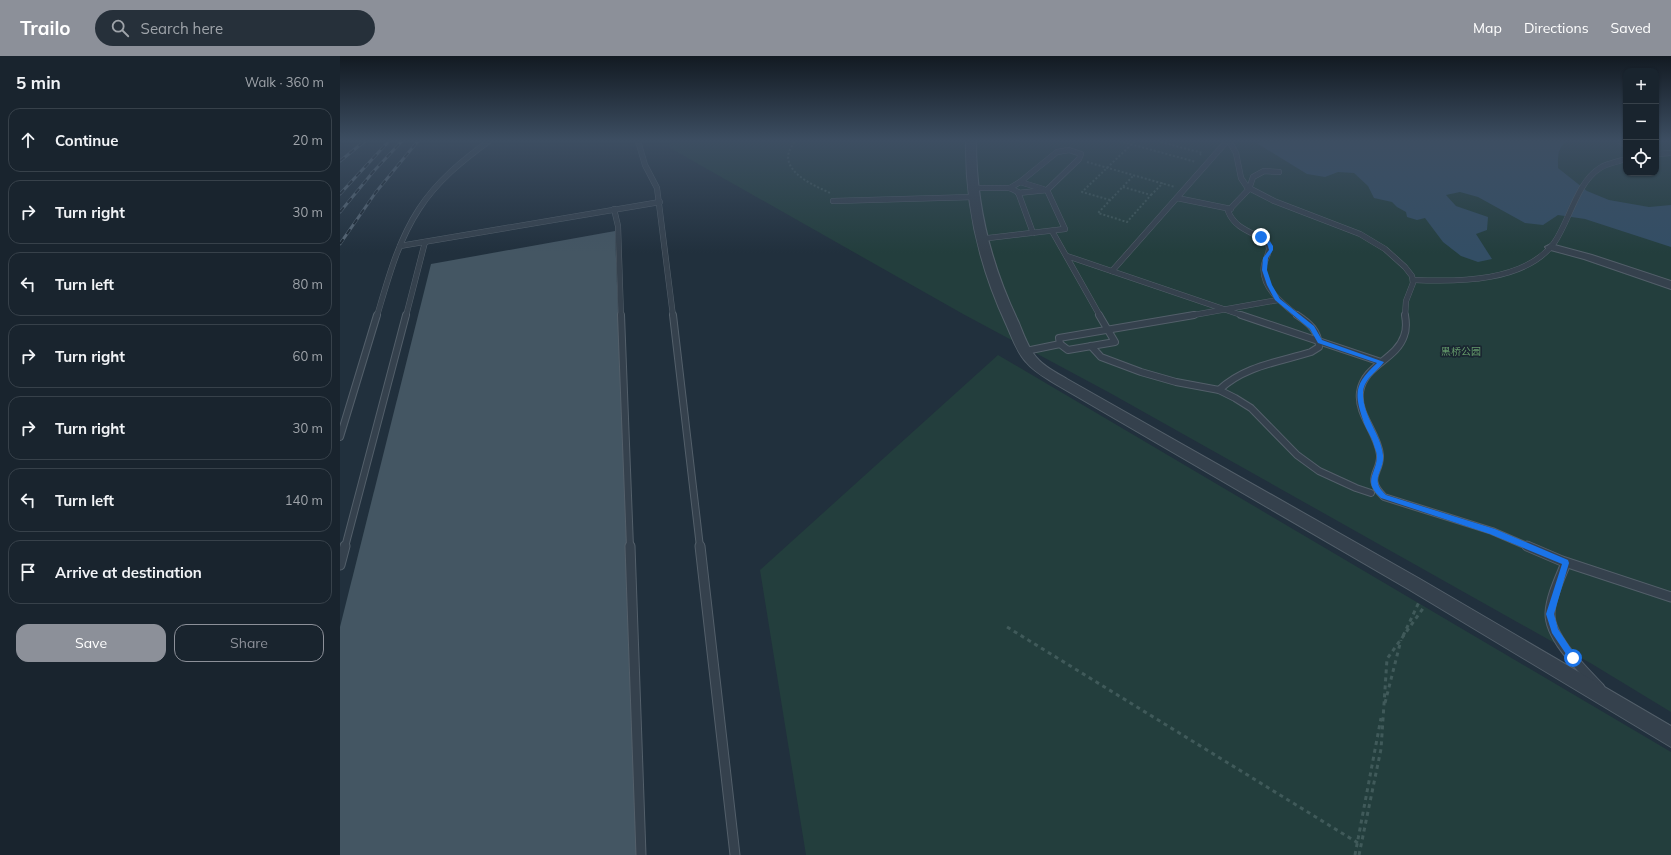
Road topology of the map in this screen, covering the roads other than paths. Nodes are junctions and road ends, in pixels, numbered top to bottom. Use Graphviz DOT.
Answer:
graph roads {
  1 [pos="446,178"];
  2 [pos="652,178"];
  3 [pos="972,178"];
  4 [pos="1024,178"];
  5 [pos="1059,178"];
  6 [pos="1193,178"];
  7 [pos="1241,178"];
  8 [pos="1252,178"];
  9 [pos="1590,178"];
  10 [pos="1020,182"];
  11 [pos="1010,188"];
  12 [pos="1249,189"];
  13 [pos="1047,190"];
  14 [pos="974,192"];
  15 [pos="1018,193"];
  16 [pos="1177,198"];
  17 [pos="833,201"];
  18 [pos="660,202"];
  19 [pos="1231,209"];
  20 [pos="614,210"];
  21 [pos="1052,230"];
  22 [pos="1033,233"];
  23 [pos="980,239"];
  24 [pos="425,242"];
  25 [pos="400,246"];
  26 [pos="1551,247"];
  27 [pos="1067,256"];
  28 [pos="1112,271"];
  29 [pos="1414,280"];
  30 [pos="1671,285"];
  31 [pos="1278,300"];
  32 [pos="1224,309"];
  33 [pos="1108,329"];
  34 [pos="1320,341"];
  35 [pos="1060,344"];
  36 [pos="1091,346"];
  37 [pos="1026,351"];
  38 [pos="1381,362"];
  39 [pos="1219,390"];
  40 [pos="340,437"];
  41 [pos="1371,493"];
  42 [pos="1566,563"];
  43 [pos="340,565"];
  44 [pos="1671,597"];
  45 [pos="1616,704"];
  46 [pos="1671,737"];
  47 [pos="641,855"];
  48 [pos="735,855"];
  1 -- 25 [label="lane"];
  2 -- 18 [label="lane"];
  3 -- 14 [label="street"];
  4 -- 10 [label="lane"];
  5 -- 13 [label="lane"];
  6 -- 16 [label="lane"];
  7 -- 12 [label="lane"];
  8 -- 12 [label="lane"];
  9 -- 26 [label="lane"];
  10 -- 11 [label="lane"];
  10 -- 13 [label="lane"];
  11 -- 14 [label="lane"];
  11 -- 15 [label="lane"];
  12 -- 19 [label="lane"];
  12 -- 29 [label="lane"];
  13 -- 15 [label="lane"];
  13 -- 21 [label="lane"];
  14 -- 17 [label="lane"];
  14 -- 23 [label="street"];
  15 -- 22 [label="lane"];
  16 -- 19 [label="lane"];
  16 -- 28 [label="lane"];
  18 -- 20 [label="lane"];
  18 -- 48 [label="lane"];
  19 -- 31 [label="lane"];
  20 -- 24 [label="lane"];
  20 -- 47 [label="lane"];
  21 -- 22 [label="lane"];
  21 -- 27 [label="lane"];
  22 -- 23 [label="lane"];
  23 -- 37 [label="street"];
  24 -- 25 [label="lane"];
  24 -- 43 [label="lane"];
  25 -- 40 [label="lane"];
  26 -- 29 [label="lane"];
  26 -- 30 [label="street"];
  27 -- 28 [label="lane"];
  27 -- 33 [label="lane"];
  28 -- 32 [label="lane"];
  29 -- 38 [label="lane"];
  31 -- 32 [label="lane"];
  31 -- 34 [label="lane"];
  32 -- 33 [label="lane"];
  32 -- 34 [label="lane"];
  33 -- 35 [label="lane"];
  33 -- 36 [label="lane"];
  34 -- 38 [label="lane"];
  34 -- 39 [label="lane"];
  35 -- 36 [label="lane"];
  35 -- 37 [label="lane"];
  36 -- 39 [label="lane"];
  37 -- 45 [label="street"];
  38 -- 42 [label="lane"];
  39 -- 41 [label="lane"];
  42 -- 44 [label="lane"];
  42 -- 45 [label="lane"];
  45 -- 46 [label="street"];
}
